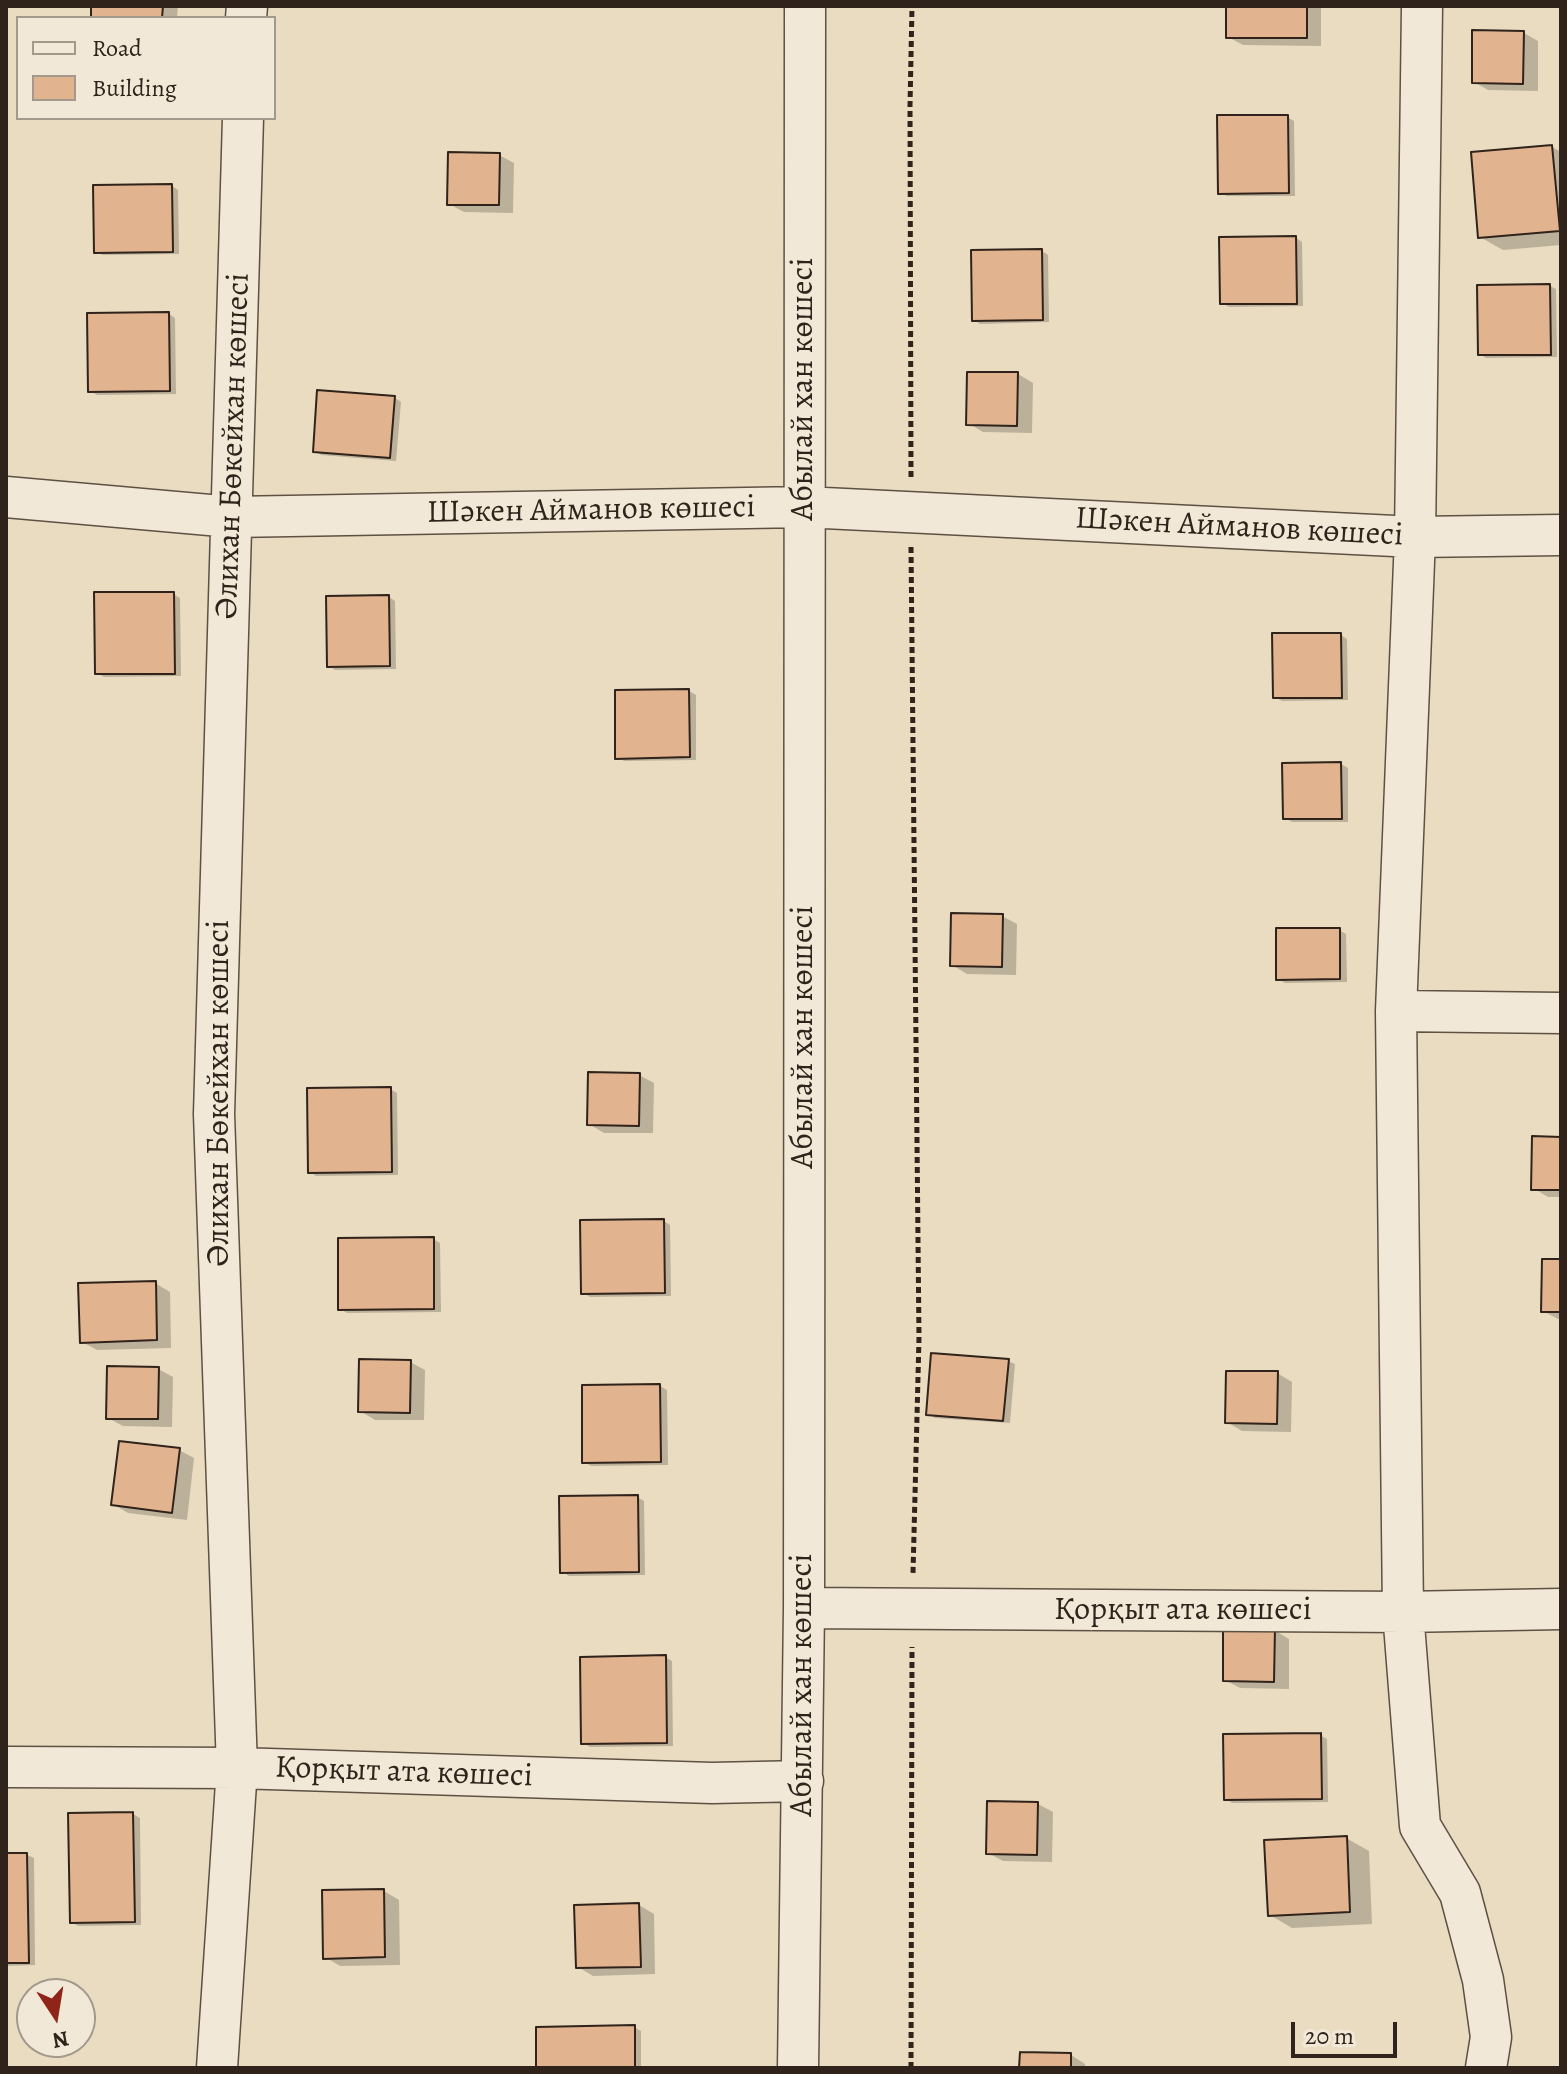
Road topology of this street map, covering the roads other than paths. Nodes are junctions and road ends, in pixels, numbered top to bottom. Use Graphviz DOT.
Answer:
graph roads {
  1 [pos="805,6"];
  2 [pos="1422,6"];
  3 [pos="243,120"];
  4 [pos="6,497"];
  5 [pos="804,507"];
  6 [pos="232,517"];
  7 [pos="1561,535"];
  8 [pos="1415,537"];
  9 [pos="1396,1011"];
  10 [pos="1561,1013"];
  11 [pos="804,1608"];
  12 [pos="1561,1609"];
  13 [pos="1403,1612"];
  14 [pos="6,1767"];
  15 [pos="237,1768"];
  16 [pos="803,1781"];
  17 [pos="217,2068"];
  18 [pos="798,2068"];
  19 [pos="1486,2068"];
  1 -- 5 [label="street, Абылай хан көшесі"];
  2 -- 8 [label="street"];
  3 -- 6 [label="street, Әлихан Бөкейхан көшесі"];
  4 -- 6 [label="street, Шәкен Айманов көшесі"];
  5 -- 6 [label="street, Шәкен Айманов көшесі"];
  5 -- 8 [label="street, Шәкен Айманов көшесі"];
  5 -- 11 [label="street, Абылай хан көшесі"];
  6 -- 15 [label="street, Әлихан Бөкейхан көшесі"];
  7 -- 8 [label="street, Шәкен Айманов көшесі"];
  8 -- 9 [label="street"];
  9 -- 10 [label="street"];
  9 -- 13 [label="street"];
  11 -- 13 [label="street, Қорқыт ата көшесі"];
  11 -- 16 [label="street, Абылай хан көшесі"];
  12 -- 13 [label="street, Қорқыт ата көшесі"];
  13 -- 19 [label="street"];
  14 -- 15 [label="street, Қорқыт ата көшесі"];
  15 -- 16 [label="street, Қорқыт ата көшесі"];
  15 -- 17 [label="street, Әлихан Бөкейхан көшесі"];
  16 -- 18 [label="street, Абылай хан көшесі"];
}
